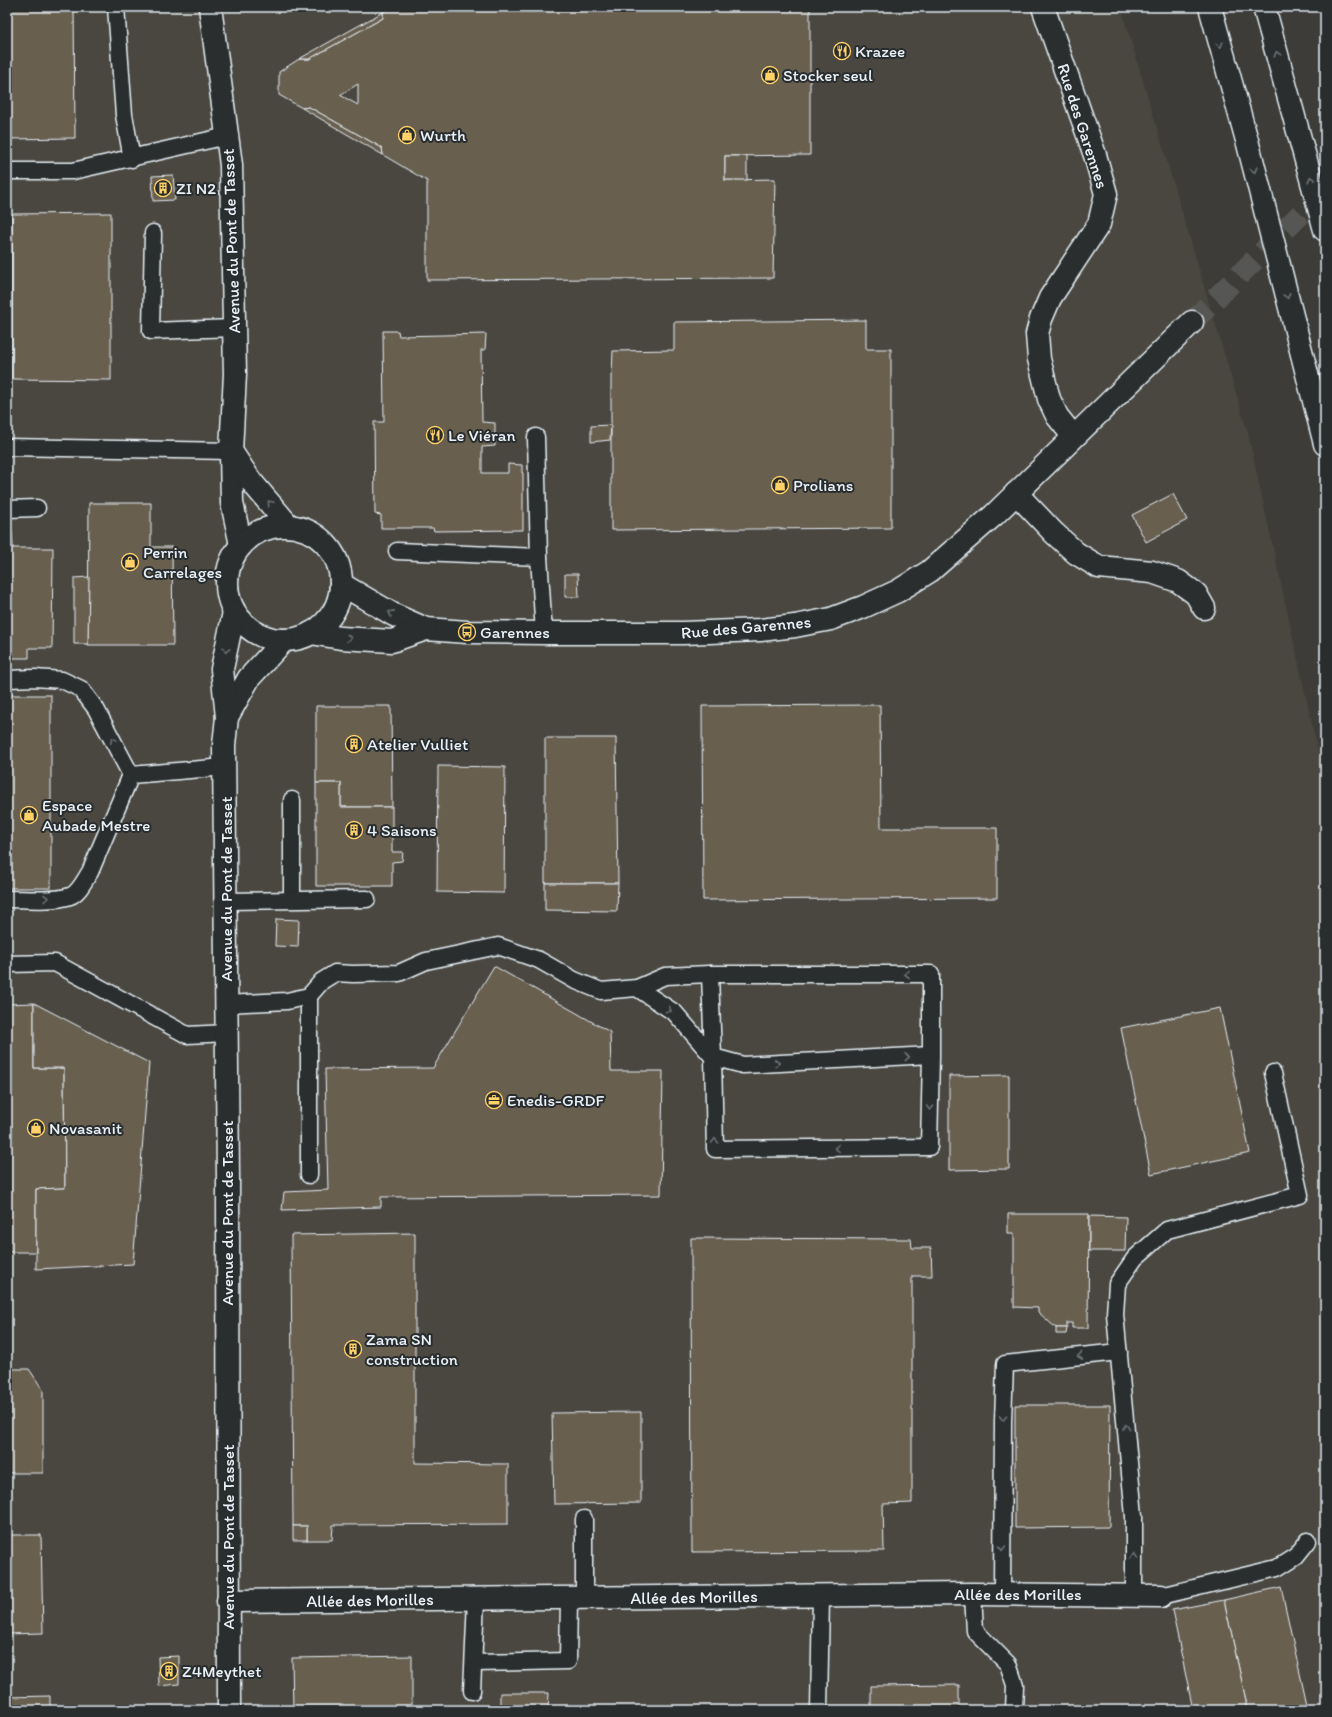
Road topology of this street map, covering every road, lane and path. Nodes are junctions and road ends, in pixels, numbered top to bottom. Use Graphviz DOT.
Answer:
graph roads {
  1 [pos="116,7"];
  2 [pos="210,7"];
  3 [pos="1043,7"];
  4 [pos="1210,7"];
  5 [pos="1264,7"];
  6 [pos="228,136"];
  7 [pos="132,159"];
  8 [pos="7,171"];
  9 [pos="1325,230"];
  10 [pos="153,233"];
  11 [pos="1192,322"];
  12 [pos="234,328"];
  13 [pos="1073,436"];
  14 [pos="536,438"];
  15 [pos="1325,444"];
  16 [pos="7,446"];
  17 [pos="231,451"];
  18 [pos="1016,493"];
  19 [pos="37,508"];
  20 [pos="7,509"];
  21 [pos="289,526"];
  22 [pos="241,545"];
  23 [pos="397,551"];
  24 [pos="540,557"];
  25 [pos="341,584"];
  26 [pos="1204,608"];
  27 [pos="234,612"];
  28 [pos="426,629"];
  29 [pos="311,633"];
  30 [pos="544,633"];
  31 [pos="284,640"];
  32 [pos="7,679"];
  33 [pos="227,717"];
  34 [pos="225,767"];
  35 [pos="131,775"];
  36 [pos="292,800"];
  37 [pos="7,899"];
  38 [pos="292,899"];
  39 [pos="367,899"];
  40 [pos="226,901"];
  41 [pos="7,964"];
  42 [pos="710,974"];
  43 [pos="637,988"];
  44 [pos="308,996"];
  45 [pos="226,1004"];
  46 [pos="226,1033"];
  47 [pos="931,1055"];
  48 [pos="714,1057"];
  49 [pos="1272,1073"];
  50 [pos="310,1175"];
  51 [pos="1119,1352"];
  52 [pos="584,1519"];
  53 [pos="1308,1541"];
  54 [pos="973,1594"];
  55 [pos="1002,1594"];
  56 [pos="1134,1595"];
  57 [pos="821,1596"];
  58 [pos="1161,1596"];
  59 [pos="577,1598"];
  60 [pos="476,1599"];
  61 [pos="228,1601"];
  62 [pos="474,1663"];
  63 [pos="472,1691"];
  64 [pos="229,1710"];
  65 [pos="819,1710"];
  66 [pos="1014,1710"];
  1 -- 7 [label="lane"];
  2 -- 6 [label="main road, Avenue du Pont de Tasset"];
  3 -- 13 [label="main road, Rue des Garennes"];
  4 -- 15 [label="main road, one-way"];
  9 -- 5 [label="main road, one-way"];
  6 -- 7 [label="lane"];
  6 -- 12 [label="main road, Avenue du Pont de Tasset"];
  7 -- 8 [label="lane"];
  10 -- 12 [label="lane"];
  11 -- 13 [label="main road, Rue des Garennes"];
  12 -- 17 [label="main road, Avenue du Pont de Tasset"];
  13 -- 18 [label="main road, Rue des Garennes"];
  14 -- 24 [label="lane"];
  16 -- 17 [label="lane"];
  21 -- 17 [label="main road, one-way"];
  17 -- 22 [label="main road, Avenue du Pont de Tasset"];
  18 -- 26 [label="main road"];
  18 -- 30 [label="main road, Rue des Garennes"];
  19 -- 20 [label="lane"];
  21 -- 22 [label="main road"];
  21 -- 25 [label="main road"];
  22 -- 27 [label="main road"];
  23 -- 24 [label="lane"];
  24 -- 30 [label="lane"];
  28 -- 25 [label="main road, Rue des Garennes, one-way"];
  25 -- 29 [label="main road"];
  27 -- 31 [label="main road"];
  27 -- 33 [label="main road, Avenue du Pont de Tasset, one-way"];
  29 -- 28 [label="main road, Rue des Garennes, one-way"];
  28 -- 30 [label="main road, Rue des Garennes"];
  29 -- 31 [label="main road"];
  31 -- 33 [label="main road, Avenue du Pont de Tasset"];
  35 -- 32 [label="lane, one-way"];
  33 -- 34 [label="main road, Avenue du Pont de Tasset"];
  34 -- 35 [label="lane"];
  34 -- 40 [label="main road, Avenue du Pont de Tasset"];
  37 -- 35 [label="lane, one-way"];
  36 -- 38 [label="lane"];
  38 -- 39 [label="lane"];
  38 -- 40 [label="lane"];
  40 -- 45 [label="main road, Avenue du Pont de Tasset"];
  41 -- 46 [label="lane"];
  42 -- 43 [label="lane"];
  47 -- 42 [label="lane, one-way"];
  42 -- 48 [label="lane"];
  43 -- 44 [label="lane"];
  43 -- 48 [label="lane, one-way"];
  44 -- 45 [label="lane"];
  44 -- 50 [label="lane"];
  45 -- 46 [label="main road, Avenue du Pont de Tasset"];
  46 -- 61 [label="main road, Avenue du Pont de Tasset"];
  48 -- 47 [label="lane, one-way"];
  47 -- 48 [label="lane, one-way"];
  49 -- 51 [label="lane"];
  51 -- 55 [label="lane, one-way"];
  56 -- 51 [label="lane, one-way"];
  52 -- 59 [label="lane"];
  53 -- 58 [label="lane"];
  54 -- 55 [label="main road, Allée des Morilles"];
  54 -- 57 [label="main road, Allée des Morilles"];
  54 -- 66 [label="lane"];
  55 -- 56 [label="main road, Allée des Morilles"];
  56 -- 58 [label="main road, Allée des Morilles"];
  57 -- 59 [label="main road, Allée des Morilles"];
  57 -- 65 [label="lane"];
  59 -- 60 [label="main road, Allée des Morilles"];
  59 -- 62 [label="lane"];
  60 -- 61 [label="main road, Allée des Morilles"];
  60 -- 62 [label="lane"];
  61 -- 64 [label="main road, Avenue du Pont de Tasset"];
  62 -- 63 [label="lane"];
}
